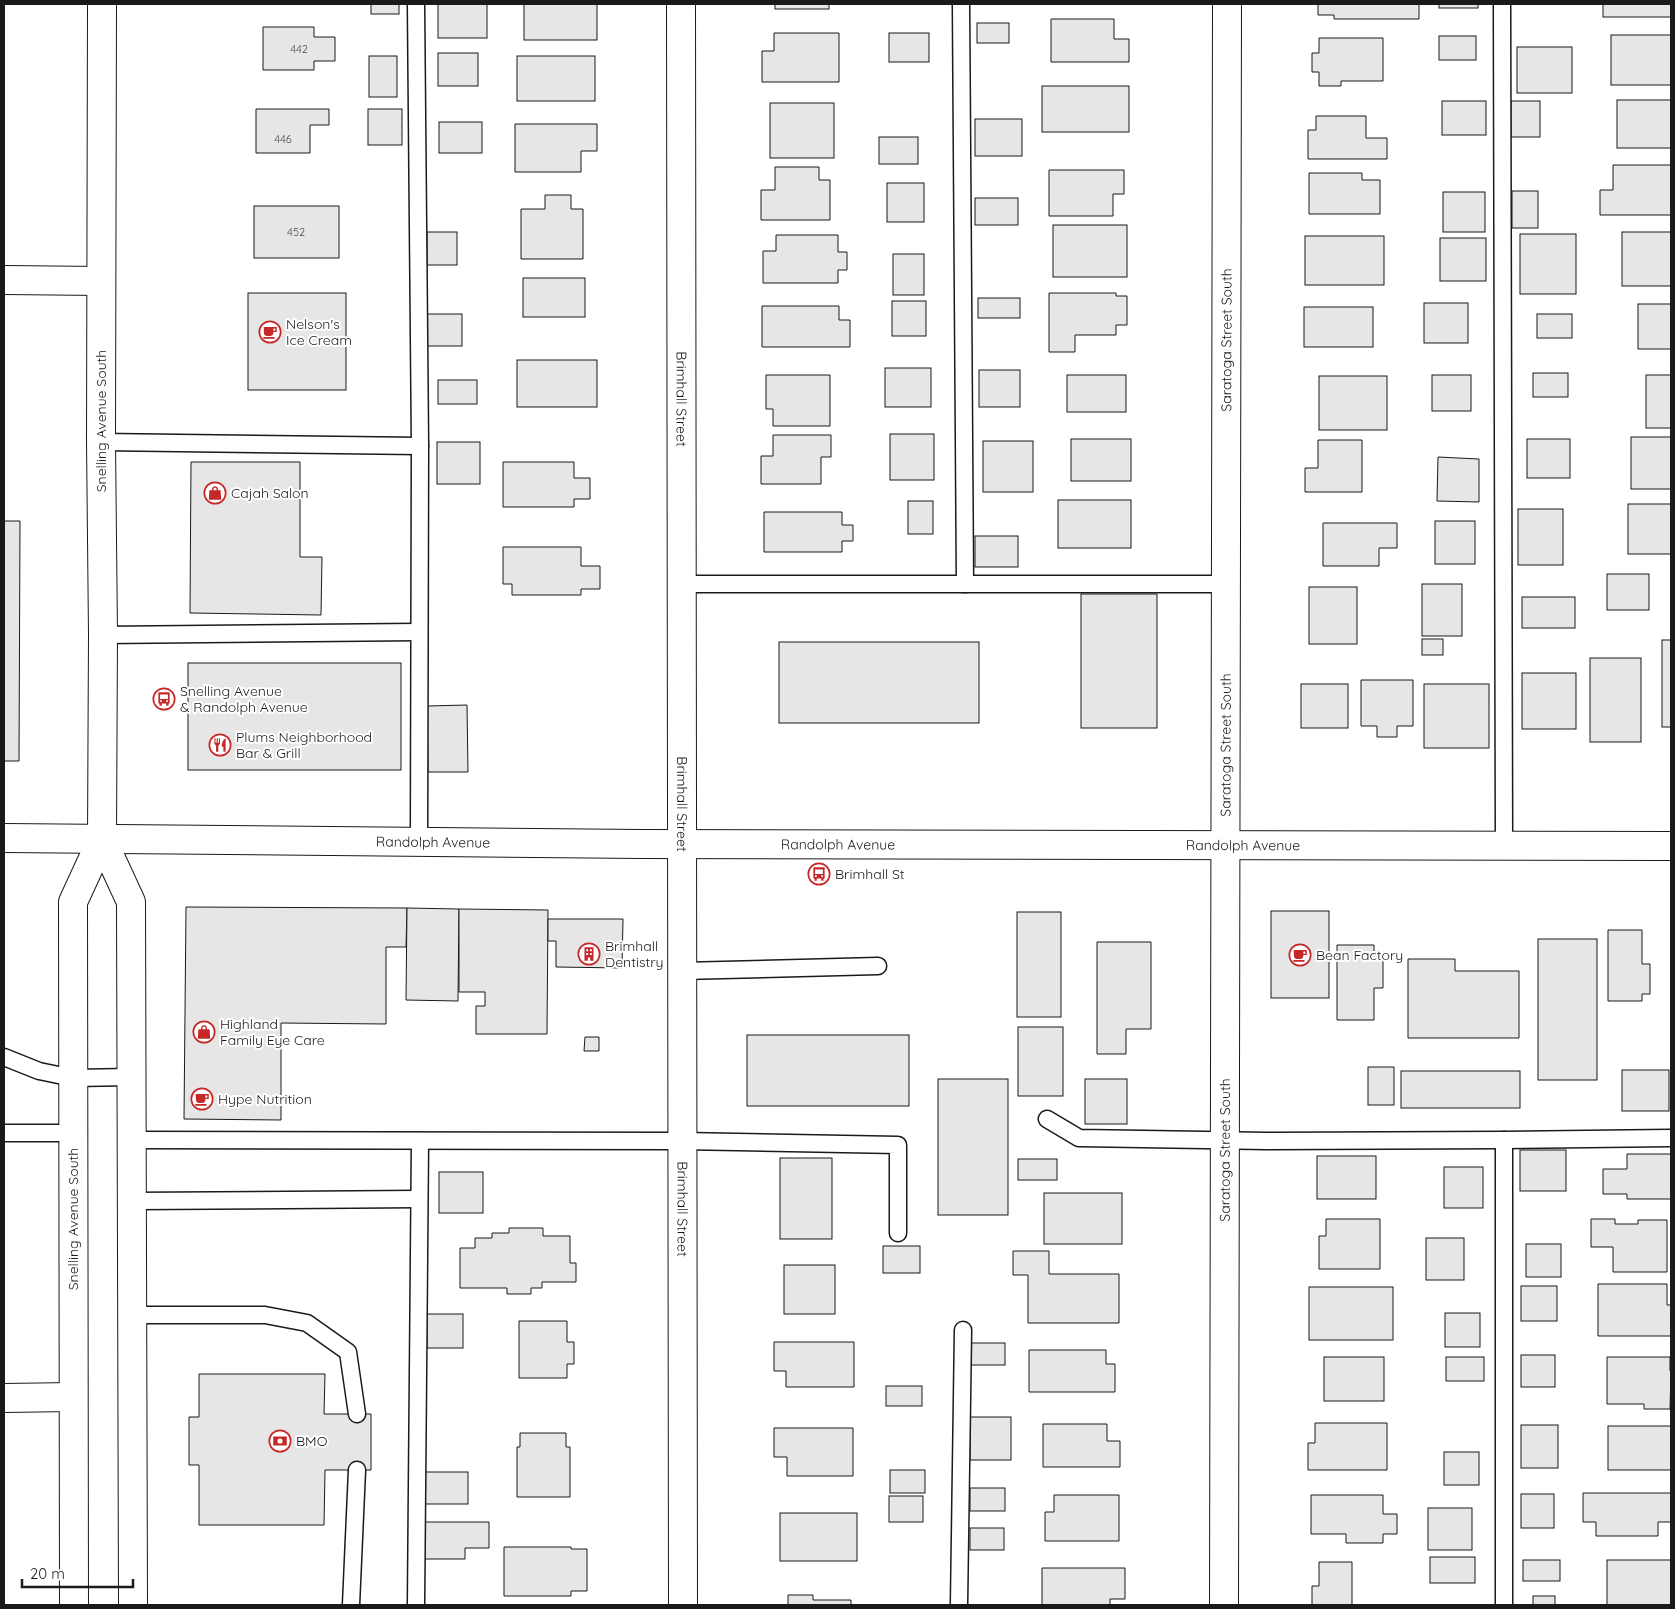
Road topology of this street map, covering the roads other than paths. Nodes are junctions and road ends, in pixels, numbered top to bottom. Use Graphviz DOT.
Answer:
graph roads {
  1 [pos="102,4"];
  2 [pos="416,4"];
  3 [pos="681,4"];
  4 [pos="961,4"];
  5 [pos="1227,4"];
  6 [pos="1502,4"];
  7 [pos="4,280"];
  8 [pos="101,281"];
  9 [pos="101,442"];
  10 [pos="420,446"];
  11 [pos="682,584"];
  12 [pos="965,584"];
  13 [pos="1226,584"];
  14 [pos="419,632"];
  15 [pos="103,635"];
  16 [pos="4,838"];
  17 [pos="102,839"];
  18 [pos="419,842"];
  19 [pos="681,844"];
  20 [pos="1226,844"];
  21 [pos="1504,846"];
  22 [pos="1671,846"];
  23 [pos="878,966"];
  24 [pos="682,971"];
  25 [pos="4,1057"];
  26 [pos="131,1077"];
  27 [pos="74,1078"];
  28 [pos="1047,1119"];
  29 [pos="4,1133"];
  30 [pos="73,1133"];
  31 [pos="1671,1138"];
  32 [pos="132,1140"];
  33 [pos="1504,1140"];
  34 [pos="682,1141"];
  35 [pos="1225,1141"];
  36 [pos="420,1142"];
  37 [pos="419,1200"];
  38 [pos="133,1201"];
  39 [pos="898,1233"];
  40 [pos="133,1315"];
  41 [pos="963,1330"];
  42 [pos="74,1397"];
  43 [pos="4,1398"];
  44 [pos="357,1414"];
  45 [pos="357,1470"];
  46 [pos="74,1605"];
  47 [pos="133,1605"];
  48 [pos="351,1605"];
  49 [pos="416,1605"];
  50 [pos="683,1605"];
  51 [pos="959,1605"];
  52 [pos="1224,1605"];
  53 [pos="1504,1605"];
  1 -- 8 [label="main road, Snelling Avenue South"];
  2 -- 10 [label="lane"];
  3 -- 11 [label="main road, Brimhall Street"];
  4 -- 12 [label="lane"];
  5 -- 13 [label="main road, Saratoga Street South"];
  6 -- 21 [label="lane"];
  7 -- 8 [label="main road"];
  8 -- 9 [label="main road, Snelling Avenue South"];
  9 -- 10 [label="lane"];
  9 -- 15 [label="main road, Snelling Avenue South"];
  10 -- 14 [label="lane"];
  11 -- 12 [label="lane"];
  11 -- 19 [label="main road, Brimhall Street"];
  12 -- 13 [label="lane"];
  13 -- 20 [label="main road, Saratoga Street South"];
  14 -- 15 [label="lane"];
  14 -- 18 [label="lane"];
  15 -- 17 [label="main road, Snelling Avenue South"];
  16 -- 17 [label="main road, Randolph Avenue"];
  17 -- 18 [label="main road, Randolph Avenue"];
  17 -- 26 [label="main road, Snelling Avenue South"];
  17 -- 27 [label="main road, Snelling Avenue South"];
  18 -- 19 [label="main road, Randolph Avenue"];
  19 -- 20 [label="main road, Randolph Avenue"];
  19 -- 24 [label="main road, Brimhall Street"];
  20 -- 21 [label="main road, Randolph Avenue"];
  20 -- 35 [label="main road, Saratoga Street South"];
  21 -- 22 [label="main road, Randolph Avenue"];
  23 -- 24 [label="lane"];
  24 -- 34 [label="main road, Brimhall Street"];
  25 -- 27 [label="lane"];
  26 -- 27 [label="lane"];
  26 -- 32 [label="main road, Snelling Avenue South"];
  27 -- 30 [label="main road, Snelling Avenue South"];
  28 -- 35 [label="lane"];
  29 -- 30 [label="lane"];
  30 -- 42 [label="main road, Snelling Avenue South"];
  31 -- 33 [label="lane"];
  32 -- 36 [label="lane"];
  32 -- 38 [label="main road, Snelling Avenue South"];
  33 -- 35 [label="lane"];
  33 -- 53 [label="lane"];
  34 -- 36 [label="lane"];
  34 -- 39 [label="lane"];
  34 -- 50 [label="main road, Brimhall Street"];
  35 -- 52 [label="main road, Saratoga Street South"];
  36 -- 37 [label="lane"];
  37 -- 38 [label="lane"];
  37 -- 49 [label="lane"];
  38 -- 40 [label="main road, Snelling Avenue South"];
  40 -- 44 [label="lane"];
  40 -- 47 [label="main road, Snelling Avenue South"];
  41 -- 51 [label="lane"];
  42 -- 43 [label="main road"];
  42 -- 46 [label="main road, Snelling Avenue South"];
  45 -- 48 [label="lane"];
}
